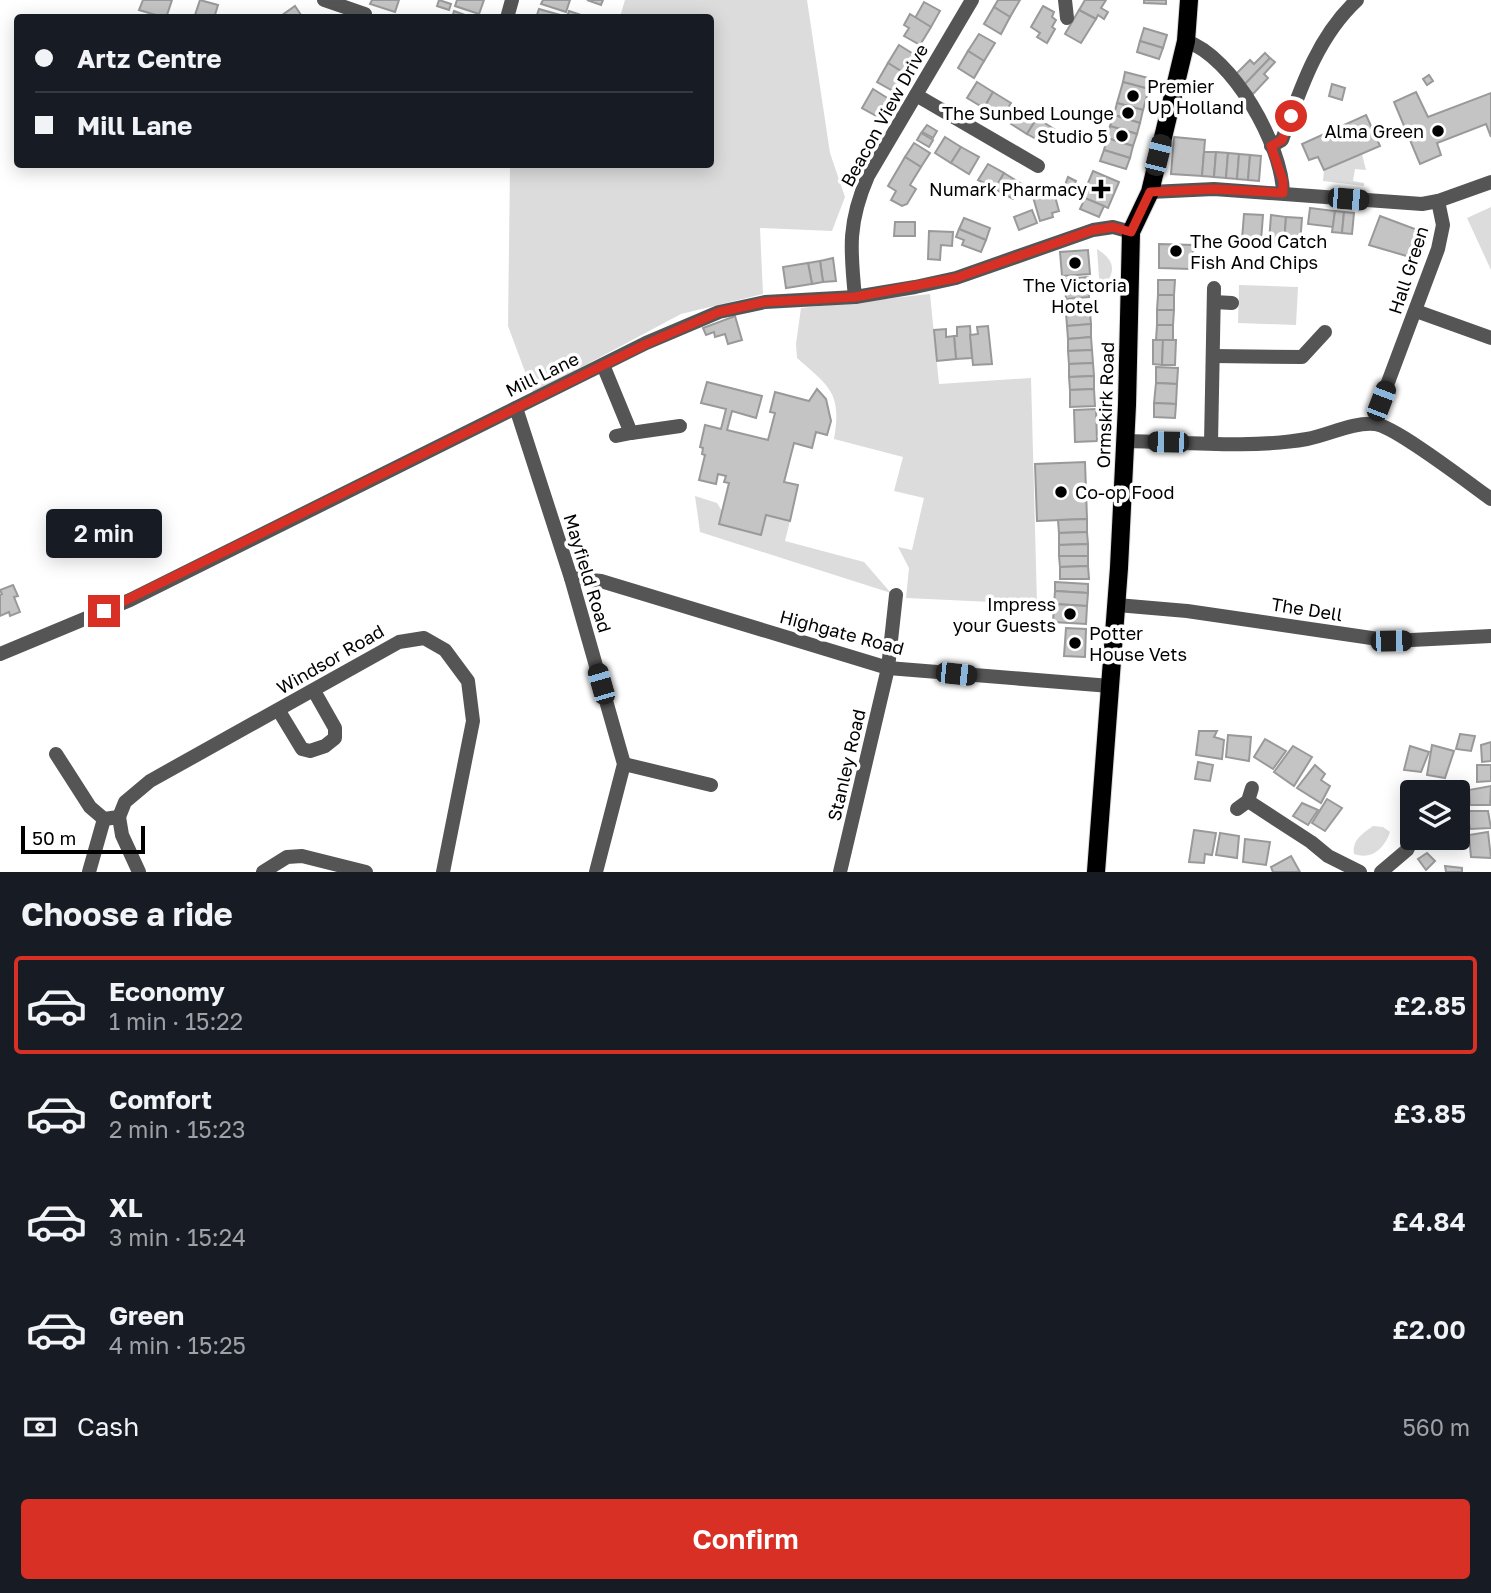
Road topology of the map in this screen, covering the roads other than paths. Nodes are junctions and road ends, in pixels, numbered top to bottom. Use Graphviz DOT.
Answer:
graph roads {
  1 [pos="324,0"];
  2 [pos="972,0"];
  3 [pos="1065,0"];
  4 [pos="1189,0"];
  5 [pos="1357,0"];
  6 [pos="345,3"];
  7 [pos="365,14"];
  8 [pos="1067,18"];
  9 [pos="1186,41"];
  10 [pos="916,95"];
  11 [pos="1271,146"];
  12 [pos="1038,166"];
  13 [pos="1491,182"];
  14 [pos="1150,192"];
  15 [pos="1283,193"];
  16 [pos="1438,201"];
  17 [pos="1131,232"];
  18 [pos="855,297"];
  19 [pos="1232,303"];
  20 [pos="1416,311"];
  21 [pos="1325,332"];
  22 [pos="1491,338"];
  23 [pos="1213,356"];
  24 [pos="603,365"];
  25 [pos="516,408"];
  26 [pos="1376,424"];
  27 [pos="680,426"];
  28 [pos="631,433"];
  29 [pos="616,436"];
  30 [pos="1126,441"];
  31 [pos="1211,443"];
  32 [pos="1491,499"];
  33 [pos="570,578"];
  34 [pos="896,595"];
  35 [pos="1117,605"];
  36 [pos="1491,636"];
  37 [pos="0,654"];
  38 [pos="888,668"];
  39 [pos="1110,686"];
  40 [pos="314,691"];
  41 [pos="279,711"];
  42 [pos="56,754"];
  43 [pos="624,764"];
  44 [pos="712,785"];
  45 [pos="1246,799"];
  46 [pos="111,818"];
  47 [pos="1407,850"];
  48 [pos="89,872"];
  49 [pos="139,872"];
  50 [pos="263,872"];
  51 [pos="366,872"];
  52 [pos="443,872"];
  53 [pos="596,872"];
  54 [pos="840,872"];
  55 [pos="1096,872"];
  56 [pos="1360,872"];
  57 [pos="1381,872"];
  1 -- 6 [label="street"];
  2 -- 10 [label="street, Beacon View Drive"];
  3 -- 8 [label="street"];
  4 -- 9 [label="main road"];
  5 -- 11 [label="street"];
  6 -- 7 [label="street"];
  9 -- 11 [label="street"];
  9 -- 14 [label="main road"];
  10 -- 12 [label="street"];
  10 -- 18 [label="street, Beacon View Drive"];
  11 -- 15 [label="street"];
  13 -- 16 [label="street"];
  14 -- 15 [label="street, Hall Green"];
  14 -- 17 [label="main road"];
  15 -- 16 [label="street, Hall Green"];
  16 -- 20 [label="street, Hall Green"];
  17 -- 18 [label="street, Mill Lane"];
  17 -- 30 [label="main road, Ormskirk Road"];
  18 -- 24 [label="street, Mill Lane"];
  19 -- 23 [label="street"];
  20 -- 22 [label="street"];
  20 -- 26 [label="street, Hall Green"];
  21 -- 23 [label="street"];
  23 -- 31 [label="street"];
  24 -- 25 [label="street, Mill Lane"];
  24 -- 28 [label="street"];
  25 -- 33 [label="street, Mayfield Road"];
  25 -- 37 [label="street, Mill Lane"];
  26 -- 31 [label="street"];
  26 -- 32 [label="street"];
  27 -- 28 [label="street"];
  28 -- 29 [label="street"];
  30 -- 31 [label="street"];
  30 -- 35 [label="main road, Ormskirk Road"];
  33 -- 38 [label="street, Highgate Road"];
  33 -- 43 [label="street, Mayfield Road"];
  34 -- 38 [label="street, Stanley Road"];
  35 -- 36 [label="street, The Dell"];
  35 -- 39 [label="main road, Ormskirk Road"];
  38 -- 39 [label="street, Highgate Road"];
  38 -- 54 [label="street, Stanley Road"];
  39 -- 55 [label="main road, Ormskirk Road"];
  40 -- 41 [label="street, Windsor Road"];
  40 -- 41 [label="street"];
  40 -- 52 [label="street, Windsor Road"];
  41 -- 46 [label="street, Windsor Road"];
  42 -- 46 [label="street"];
  43 -- 44 [label="street"];
  43 -- 53 [label="street"];
  45 -- 56 [label="street"];
  46 -- 48 [label="street"];
  46 -- 49 [label="street"];
  47 -- 57 [label="street"];
  50 -- 51 [label="street"];
}
